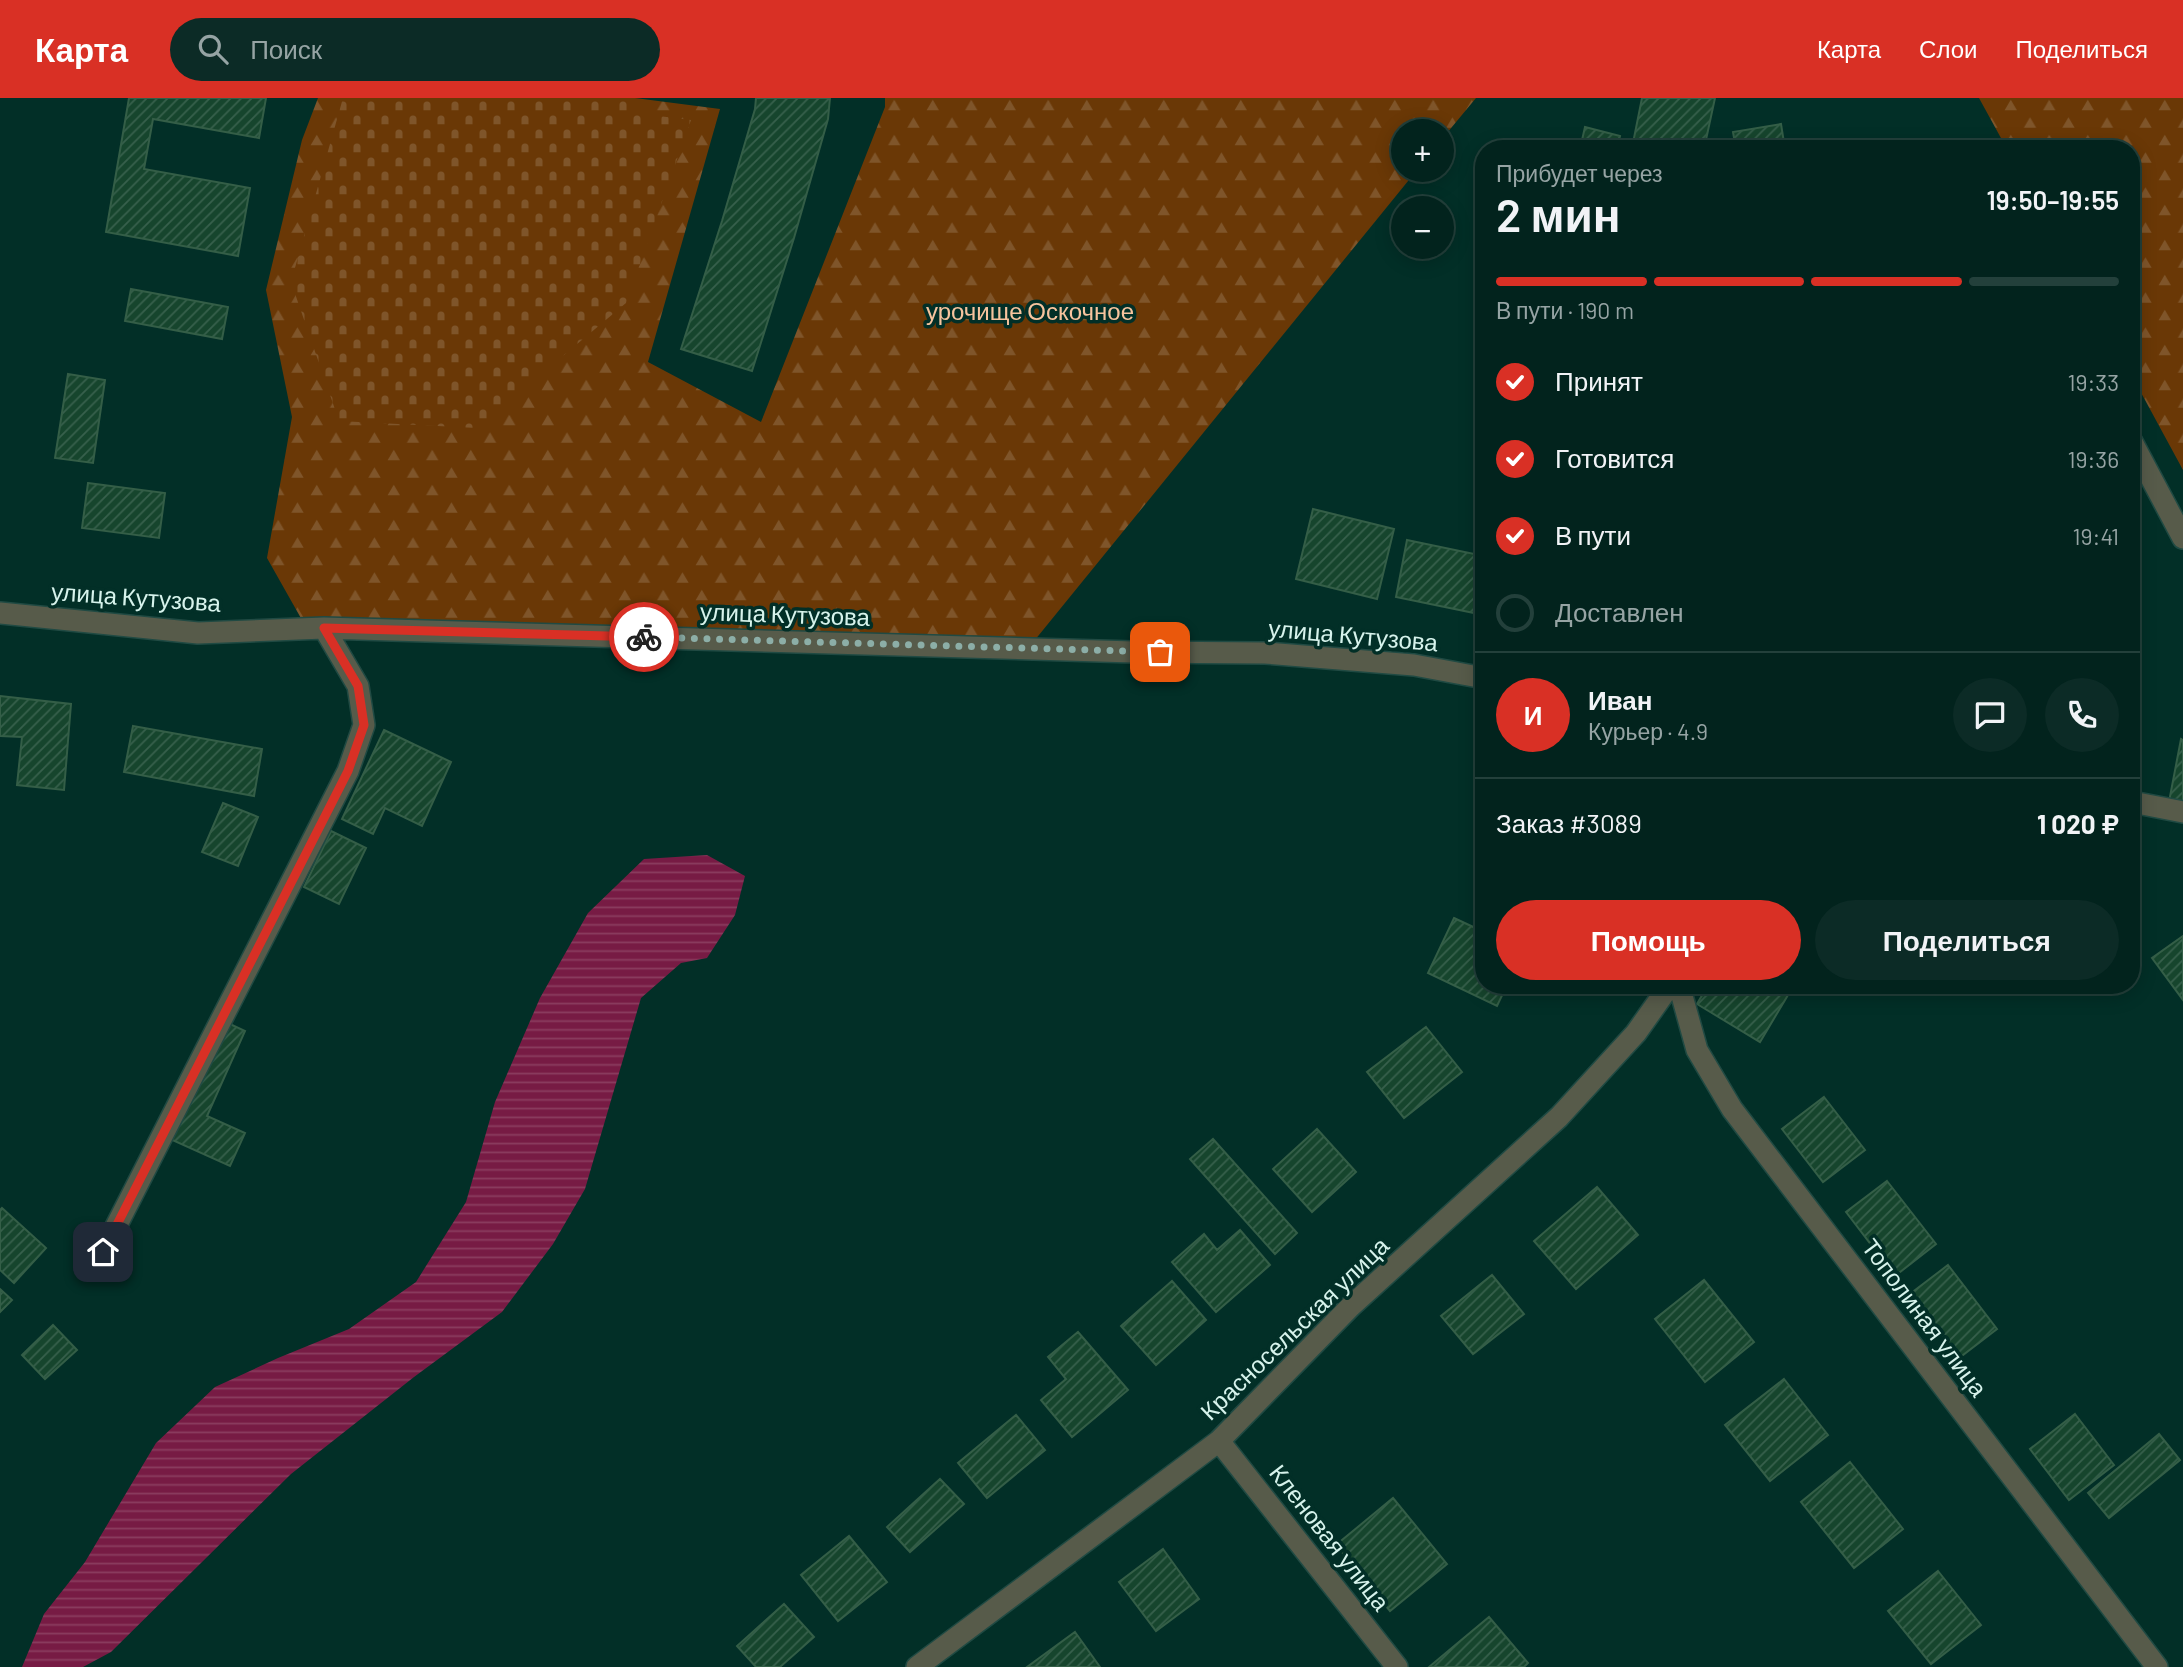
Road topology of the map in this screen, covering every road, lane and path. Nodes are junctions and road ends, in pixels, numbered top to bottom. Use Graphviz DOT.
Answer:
graph roads {
  1 [pos="2140,457"];
  2 [pos="2183,538"];
  3 [pos="0,613"];
  4 [pos="324,628"];
  5 [pos="1475,676"];
  6 [pos="2140,804"];
  7 [pos="2183,812"];
  8 [pos="1664,994"];
  9 [pos="1681,994"];
  10 [pos="103,1252"];
  11 [pos="1219,1441"];
  12 [pos="916,1667"];
  13 [pos="1397,1667"];
  14 [pos="2157,1667"];
  1 -- 2 [label="street"];
  3 -- 4 [label="street, улица Кутузова"];
  4 -- 5 [label="street, улица Кутузова"];
  4 -- 10 [label="street"];
  6 -- 7 [label="street"];
  8 -- 11 [label="street, Красносельская улица"];
  9 -- 14 [label="street, Тополиная улица"];
  11 -- 12 [label="street, Красносельская улица"];
  11 -- 13 [label="street, Кленовая улица"];
}
